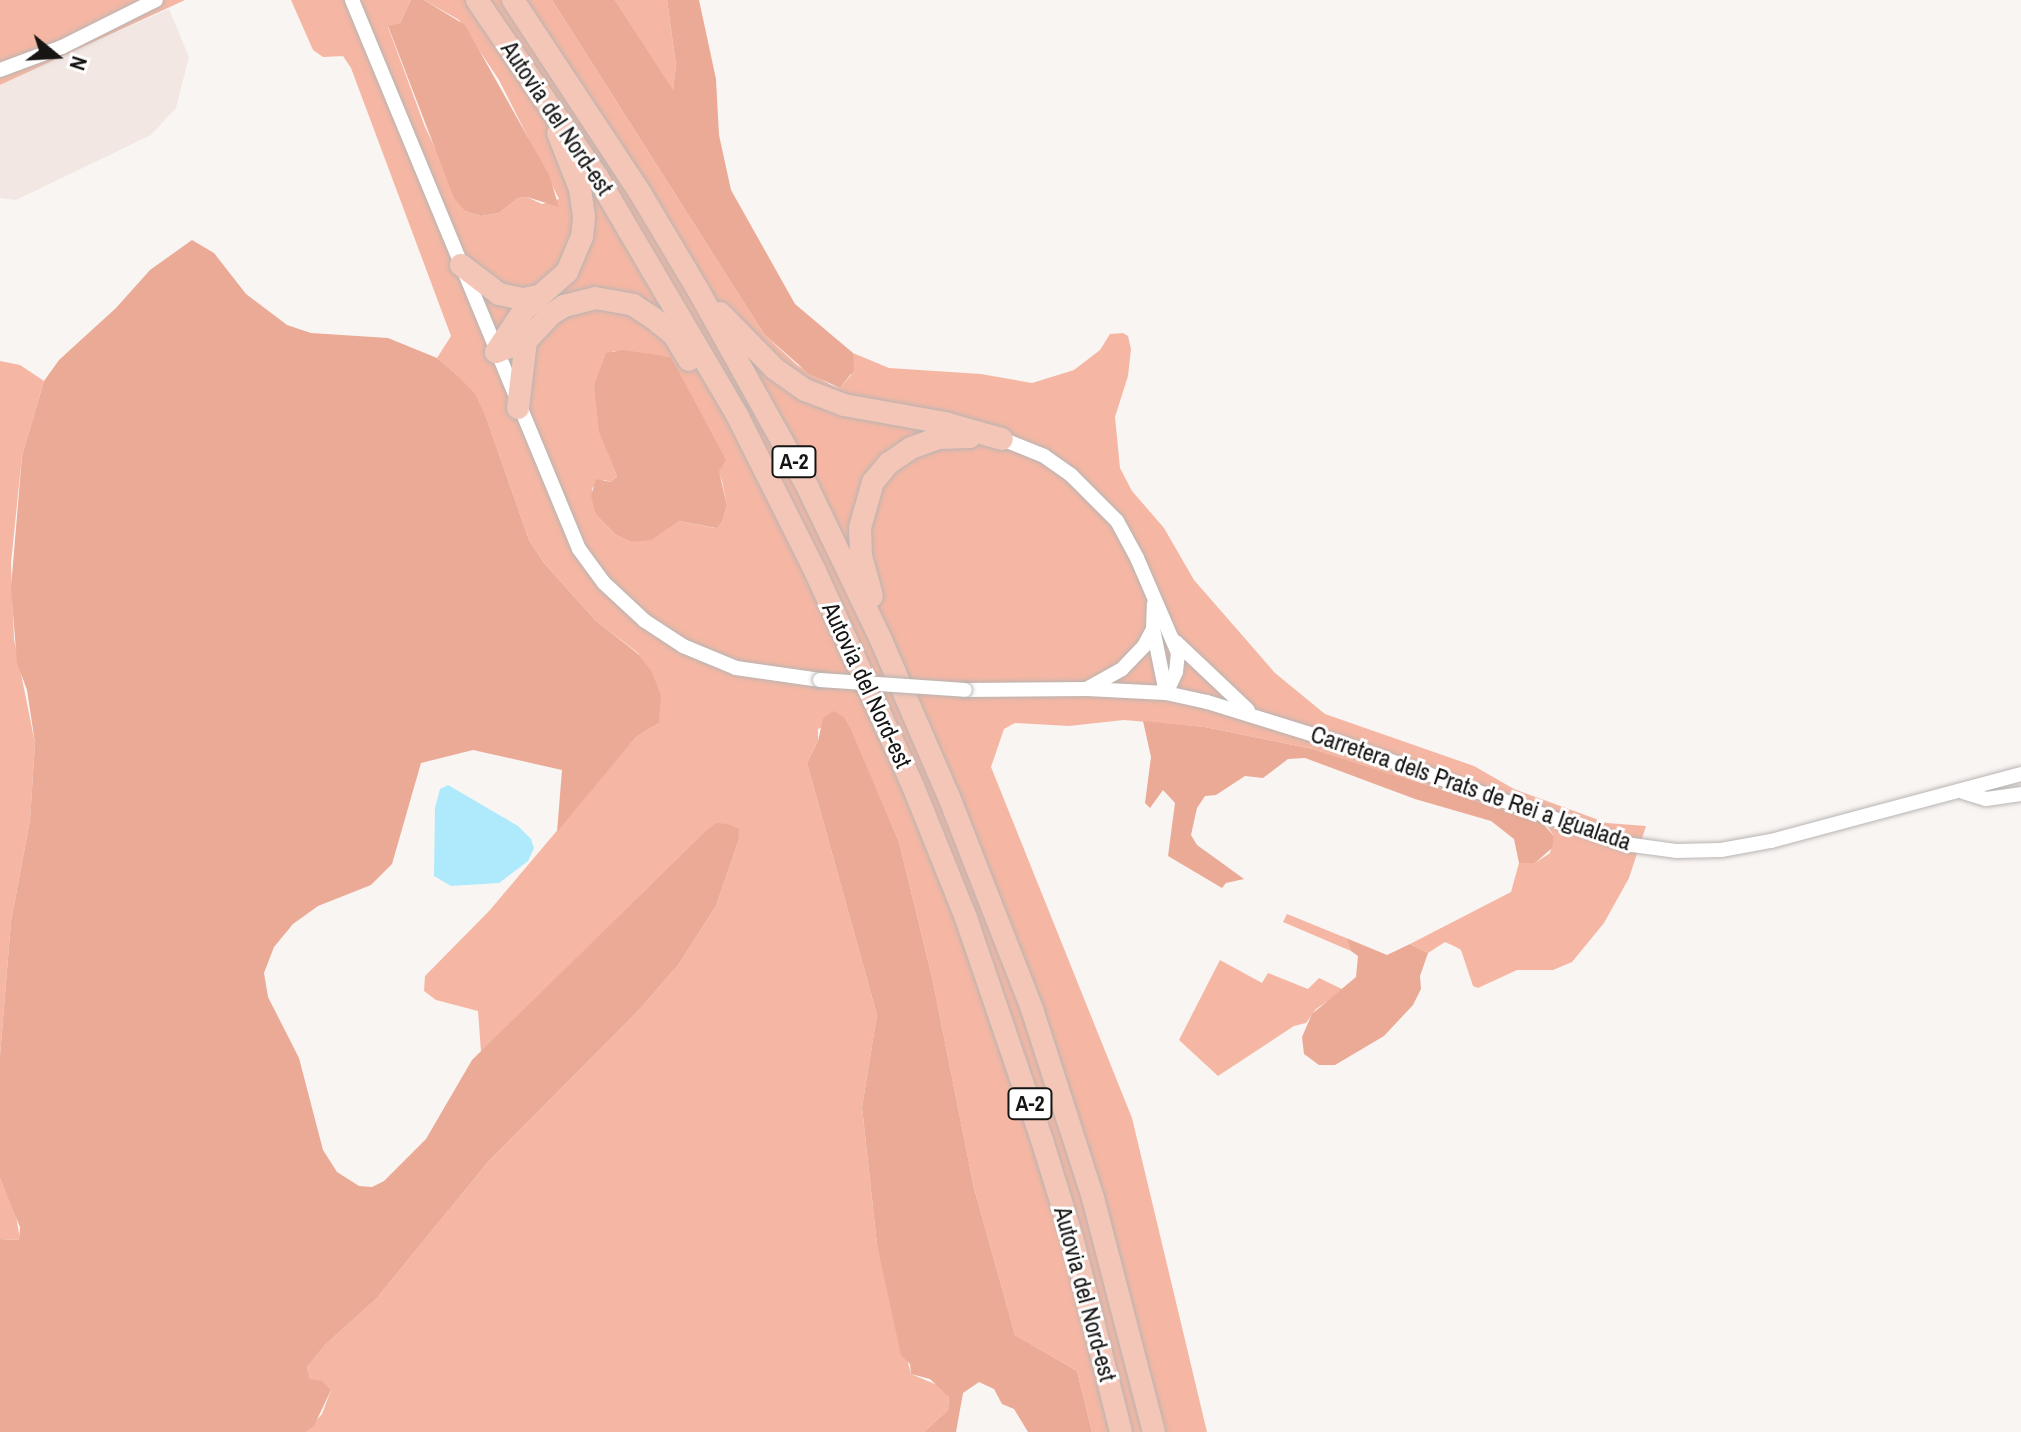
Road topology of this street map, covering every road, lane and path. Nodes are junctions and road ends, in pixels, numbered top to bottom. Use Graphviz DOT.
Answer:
graph roads {
  1 [pos="156,0"];
  2 [pos="352,0"];
  3 [pos="477,0"];
  4 [pos="513,0"];
  5 [pos="0,70"];
  6 [pos="552,108"];
  7 [pos="461,265"];
  8 [pos="698,290"];
  9 [pos="539,296"];
  10 [pos="526,341"];
  11 [pos="496,352"];
  12 [pos="518,408"];
  13 [pos="738,417"];
  14 [pos="1002,439"];
  15 [pos="1154,604"];
  16 [pos="1153,629"];
  17 [pos="881,640"];
  18 [pos="1174,641"];
  19 [pos="1087,689"];
  20 [pos="1166,693"];
  21 [pos="1251,713"];
  22 [pos="2021,774"];
  23 [pos="1960,791"];
  24 [pos="2021,794"];
  25 [pos="1121,1432"];
  26 [pos="1154,1432"];
  1 -- 5 [label="street"];
  2 -- 7 [label="street, Carretera dels Prats de Rei a Igualada"];
  3 -- 6 [label="highway, Autovia del Nord-est / A-2"];
  4 -- 8 [label="highway, Autovia del Nord-est / A-2"];
  6 -- 9 [label="highway"];
  6 -- 13 [label="highway, Autovia del Nord-est / A-2"];
  7 -- 9 [label="highway"];
  7 -- 11 [label="street, Carretera dels Prats de Rei a Igualada"];
  8 -- 14 [label="highway"];
  8 -- 17 [label="highway, Autovia del Nord-est / A-2"];
  9 -- 11 [label="highway"];
  10 -- 11 [label="highway"];
  10 -- 12 [label="highway"];
  10 -- 13 [label="highway"];
  11 -- 12 [label="street, Carretera dels Prats de Rei a Igualada"];
  12 -- 19 [label="street, Carretera dels Prats de Rei a Igualada, bridge"];
  13 -- 25 [label="highway, Autovia del Nord-est / A-2"];
  14 -- 15 [label="street"];
  14 -- 17 [label="highway"];
  15 -- 16 [label="street"];
  15 -- 18 [label="street"];
  16 -- 19 [label="street"];
  16 -- 20 [label="street"];
  17 -- 26 [label="highway, Autovia del Nord-est / A-2"];
  18 -- 20 [label="street"];
  18 -- 21 [label="street"];
  19 -- 20 [label="street, Carretera dels Prats de Rei a Igualada"];
  20 -- 21 [label="street, Carretera dels Prats de Rei a Igualada"];
  21 -- 23 [label="street, Carretera dels Prats de Rei a Igualada"];
  22 -- 23 [label="street, Carretera dels Prats de Rei a Igualada"];
  23 -- 24 [label="street"];
}
